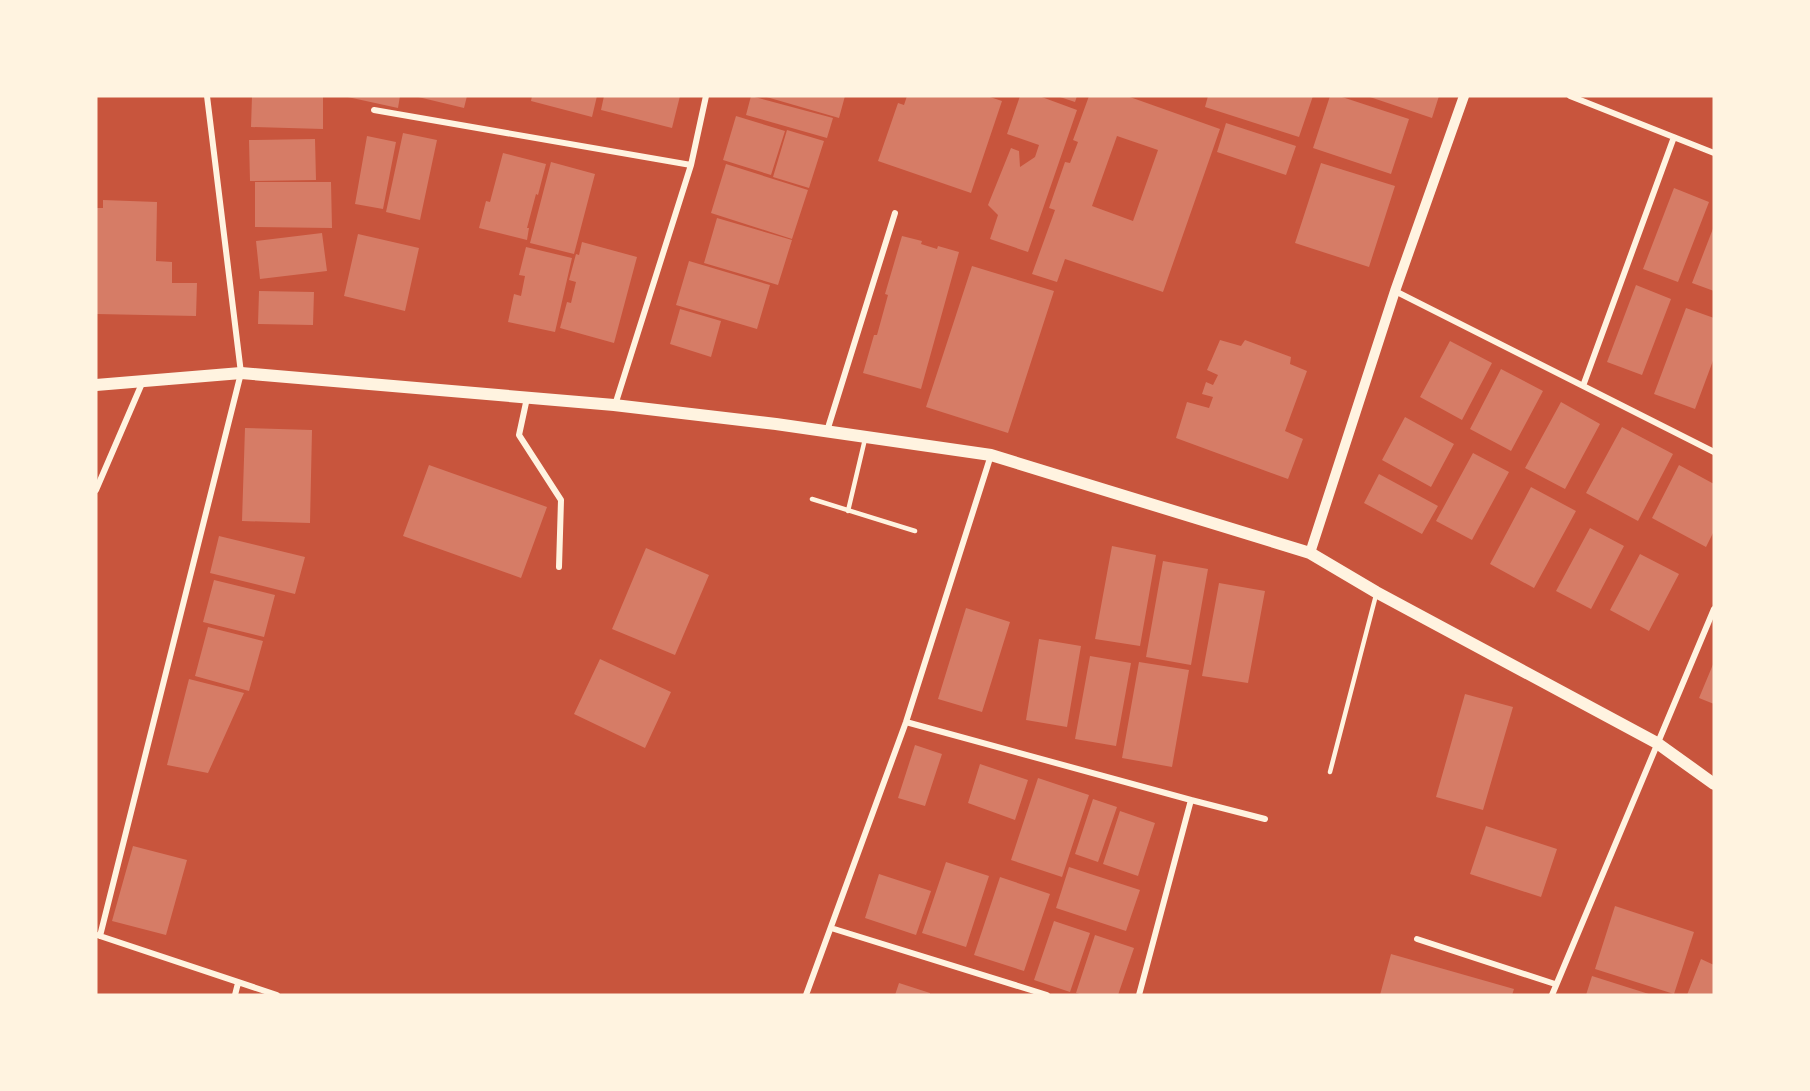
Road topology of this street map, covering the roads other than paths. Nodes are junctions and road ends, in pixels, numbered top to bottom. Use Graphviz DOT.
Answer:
graph roads {
  1 [pos="207,96"];
  2 [pos="706,96"];
  3 [pos="1464,96"];
  4 [pos="1570,96"];
  5 [pos="374,110"];
  6 [pos="1674,137"];
  7 [pos="1714,153"];
  8 [pos="691,165"];
  9 [pos="895,213"];
  10 [pos="1395,291"];
  11 [pos="241,373"];
  12 [pos="143,381"];
  13 [pos="96,385"];
  14 [pos="1583,386"];
  15 [pos="527,398"];
  16 [pos="615,405"];
  17 [pos="827,431"];
  18 [pos="866,436"];
  19 [pos="1714,452"];
  20 [pos="991,455"];
  21 [pos="96,490"];
  22 [pos="812,500"];
  23 [pos="849,511"];
  24 [pos="915,531"];
  25 [pos="1310,553"];
  26 [pos="559,567"];
  27 [pos="1376,592"];
  28 [pos="1714,609"];
  29 [pos="906,722"];
  30 [pos="1657,743"];
  31 [pos="1330,772"];
  32 [pos="1714,784"];
  33 [pos="1191,800"];
  34 [pos="1265,819"];
  35 [pos="831,928"];
  36 [pos="98,935"];
  37 [pos="1417,939"];
  38 [pos="238,983"];
  39 [pos="1555,984"];
  40 [pos="235,995"];
  41 [pos="277,995"];
  42 [pos="806,995"];
  43 [pos="1047,995"];
  44 [pos="1139,995"];
  45 [pos="1552,995"];
  1 -- 11 [label="street"];
  2 -- 8 [label="street"];
  3 -- 10 [label="street"];
  4 -- 6 [label="street"];
  5 -- 8 [label="street"];
  6 -- 7 [label="street"];
  6 -- 14 [label="street"];
  8 -- 16 [label="street"];
  9 -- 17 [label="street"];
  10 -- 14 [label="street"];
  10 -- 25 [label="street"];
  11 -- 12 [label="main road"];
  11 -- 15 [label="main road"];
  11 -- 36 [label="street"];
  12 -- 13 [label="main road"];
  12 -- 21 [label="street"];
  14 -- 19 [label="street"];
  15 -- 16 [label="main road"];
  15 -- 26 [label="street"];
  16 -- 17 [label="main road"];
  17 -- 18 [label="main road"];
  18 -- 20 [label="main road"];
  18 -- 23 [label="lane"];
  20 -- 25 [label="main road"];
  20 -- 29 [label="street"];
  22 -- 23 [label="lane"];
  23 -- 24 [label="lane"];
  25 -- 27 [label="main road"];
  27 -- 30 [label="main road"];
  27 -- 31 [label="lane"];
  28 -- 30 [label="street"];
  29 -- 33 [label="street"];
  29 -- 35 [label="street"];
  30 -- 32 [label="main road"];
  30 -- 39 [label="street"];
  33 -- 34 [label="street"];
  33 -- 44 [label="street"];
  35 -- 42 [label="street"];
  35 -- 43 [label="street"];
  36 -- 38 [label="street"];
  37 -- 39 [label="street"];
  38 -- 40 [label="street"];
  38 -- 41 [label="street"];
  39 -- 45 [label="street"];
}
